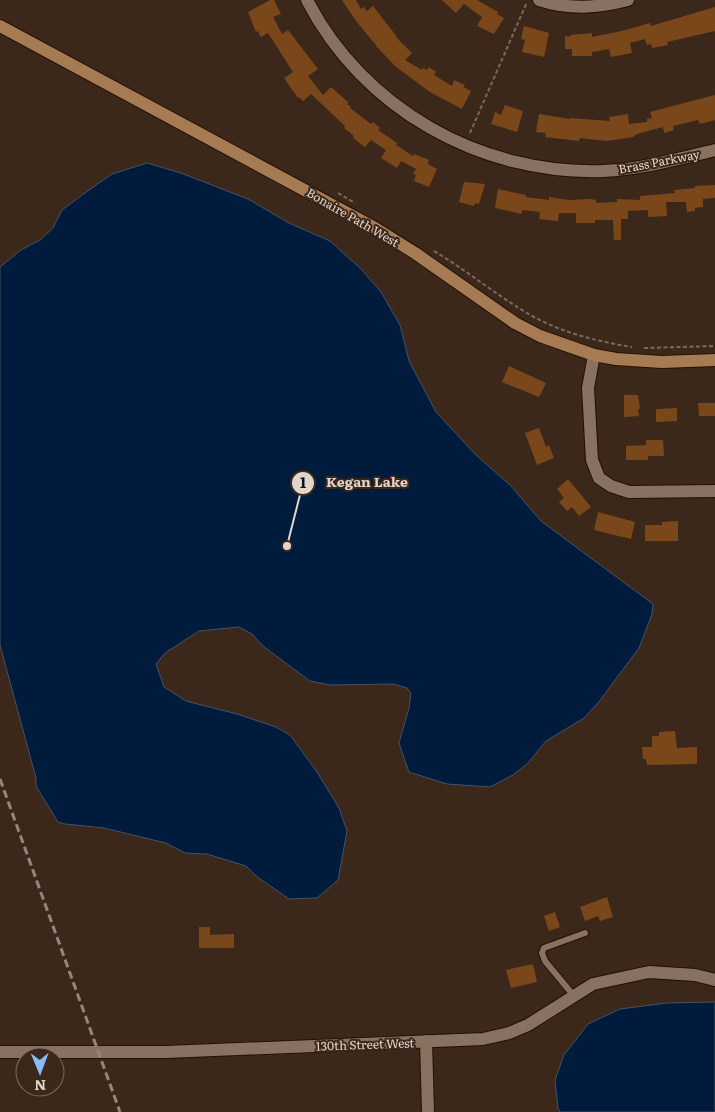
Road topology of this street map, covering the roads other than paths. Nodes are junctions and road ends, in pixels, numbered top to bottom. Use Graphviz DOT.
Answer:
graph roads {
  1 [pos="307,0"];
  2 [pos="539,0"];
  3 [pos="628,0"];
  4 [pos="0,26"];
  5 [pos="715,150"];
  6 [pos="594,354"];
  7 [pos="715,360"];
  8 [pos="715,490"];
  9 [pos="585,933"];
  10 [pos="715,980"];
  11 [pos="574,996"];
  12 [pos="426,1041"];
  13 [pos="0,1052"];
  14 [pos="428,1112"];
  1 -- 5 [label="street, Brass Parkway"];
  2 -- 3 [label="street"];
  4 -- 6 [label="street, Bonaire Path West"];
  6 -- 7 [label="street, Bonaire Path West"];
  6 -- 8 [label="street"];
  9 -- 11 [label="lane"];
  10 -- 11 [label="street, 130th Street West"];
  11 -- 12 [label="street, 130th Street West"];
  12 -- 13 [label="street, 130th Street West"];
  12 -- 14 [label="street"];
}
